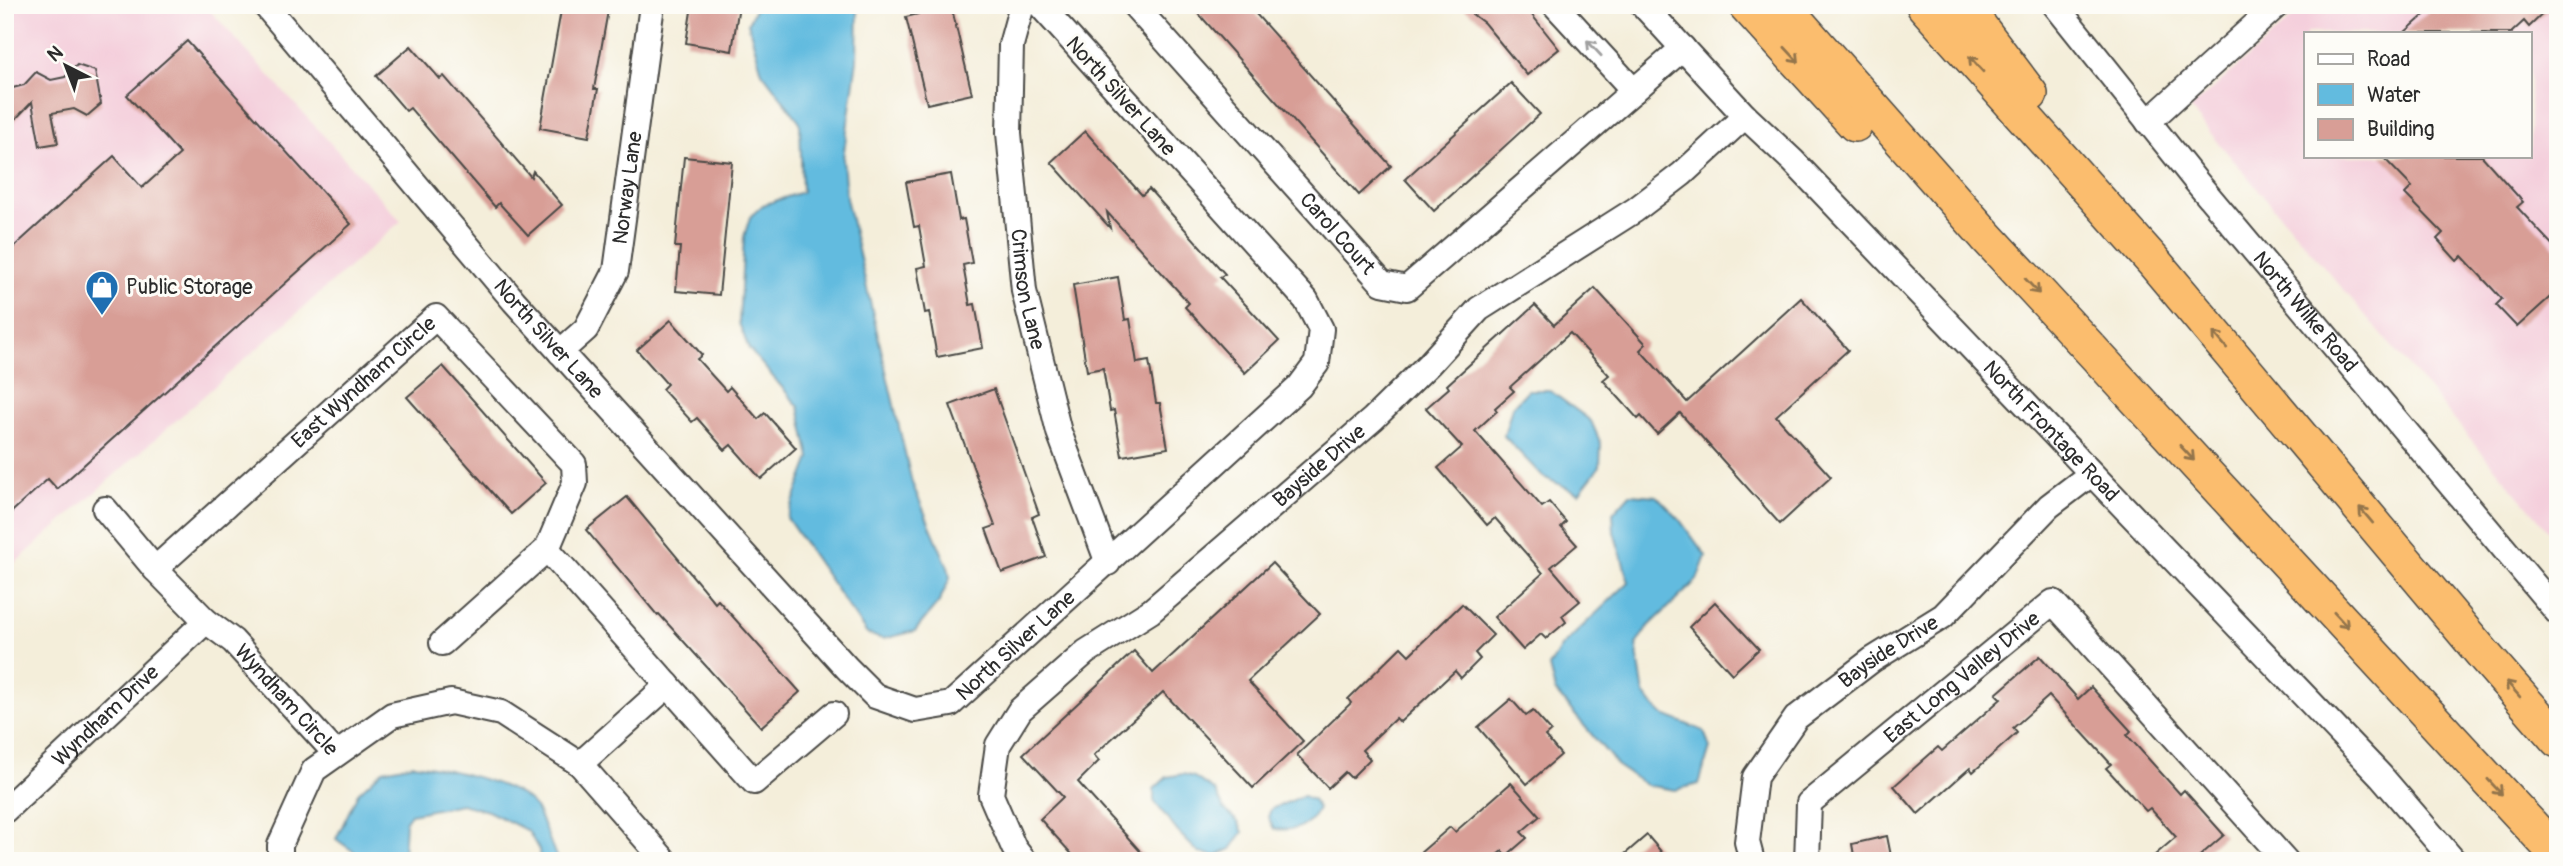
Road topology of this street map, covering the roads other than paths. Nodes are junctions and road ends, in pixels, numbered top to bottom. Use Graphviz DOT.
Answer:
graph roads {
  1 [pos="265,5"];
  2 [pos="652,5"];
  3 [pos="1022,5"];
  4 [pos="1040,5"];
  5 [pos="1133,5"];
  6 [pos="1555,5"];
  7 [pos="1643,5"];
  8 [pos="1746,5"];
  9 [pos="1782,5"];
  10 [pos="1924,5"];
  11 [pos="1963,5"];
  12 [pos="2055,5"];
  13 [pos="2277,5"];
  14 [pos="1683,48"];
  15 [pos="1634,91"];
  16 [pos="1745,116"];
  17 [pos="2148,122"];
  18 [pos="1986,236"];
  19 [pos="2152,261"];
  20 [pos="560,352"];
  21 [pos="2091,474"];
  22 [pos="105,509"];
  23 [pos="547,549"];
  24 [pos="1108,563"];
  25 [pos="155,569"];
  26 [pos="2558,613"];
  27 [pos="206,621"];
  28 [pos="442,643"];
  29 [pos="668,685"];
  30 [pos="834,714"];
  31 [pos="2558,740"];
  32 [pos="335,754"];
  33 [pos="580,764"];
  34 [pos="5,810"];
  35 [pos="2558,855"];
  36 [pos="2280,859"];
  37 [pos="279,861"];
  38 [pos="665,861"];
  39 [pos="1024,861"];
  40 [pos="1752,861"];
  41 [pos="1807,861"];
  42 [pos="2454,861"];
  1 -- 20 [label="street, North Silver Lane"];
  2 -- 20 [label="street, Norway Lane"];
  3 -- 24 [label="street, Crimson Lane"];
  4 -- 24 [label="street, North Silver Lane"];
  5 -- 15 [label="street, Carol Court"];
  15 -- 6 [label="street, one-way"];
  7 -- 14 [label="street, North Frontage Road"];
  8 -- 18 [label="highway, one-way"];
  9 -- 18 [label="highway"];
  19 -- 10 [label="highway, one-way"];
  11 -- 19 [label="highway"];
  12 -- 17 [label="street, North Wilke Road"];
  13 -- 17 [label="street"];
  14 -- 15 [label="street, Carol Court"];
  14 -- 16 [label="street, North Frontage Road"];
  16 -- 21 [label="street, North Frontage Road"];
  16 -- 39 [label="street, Bayside Drive"];
  17 -- 26 [label="street, North Wilke Road"];
  18 -- 35 [label="highway, one-way"];
  31 -- 19 [label="highway, one-way"];
  20 -- 24 [label="street, North Silver Lane"];
  21 -- 40 [label="street, Bayside Drive"];
  21 -- 42 [label="street, North Frontage Road"];
  22 -- 25 [label="street, Wyndham Circle"];
  23 -- 25 [label="street, East Wyndham Circle"];
  23 -- 28 [label="street, East Wyndham Circle"];
  23 -- 29 [label="street"];
  25 -- 27 [label="street, Wyndham Circle"];
  27 -- 32 [label="street, Wyndham Circle"];
  27 -- 34 [label="street, Wyndham Drive"];
  29 -- 30 [label="street"];
  29 -- 33 [label="street"];
  32 -- 33 [label="street, Wyndham Circle"];
  32 -- 37 [label="street"];
  33 -- 38 [label="street, Wyndham Circle"];
  36 -- 41 [label="street, East Long Valley Drive"];
}
